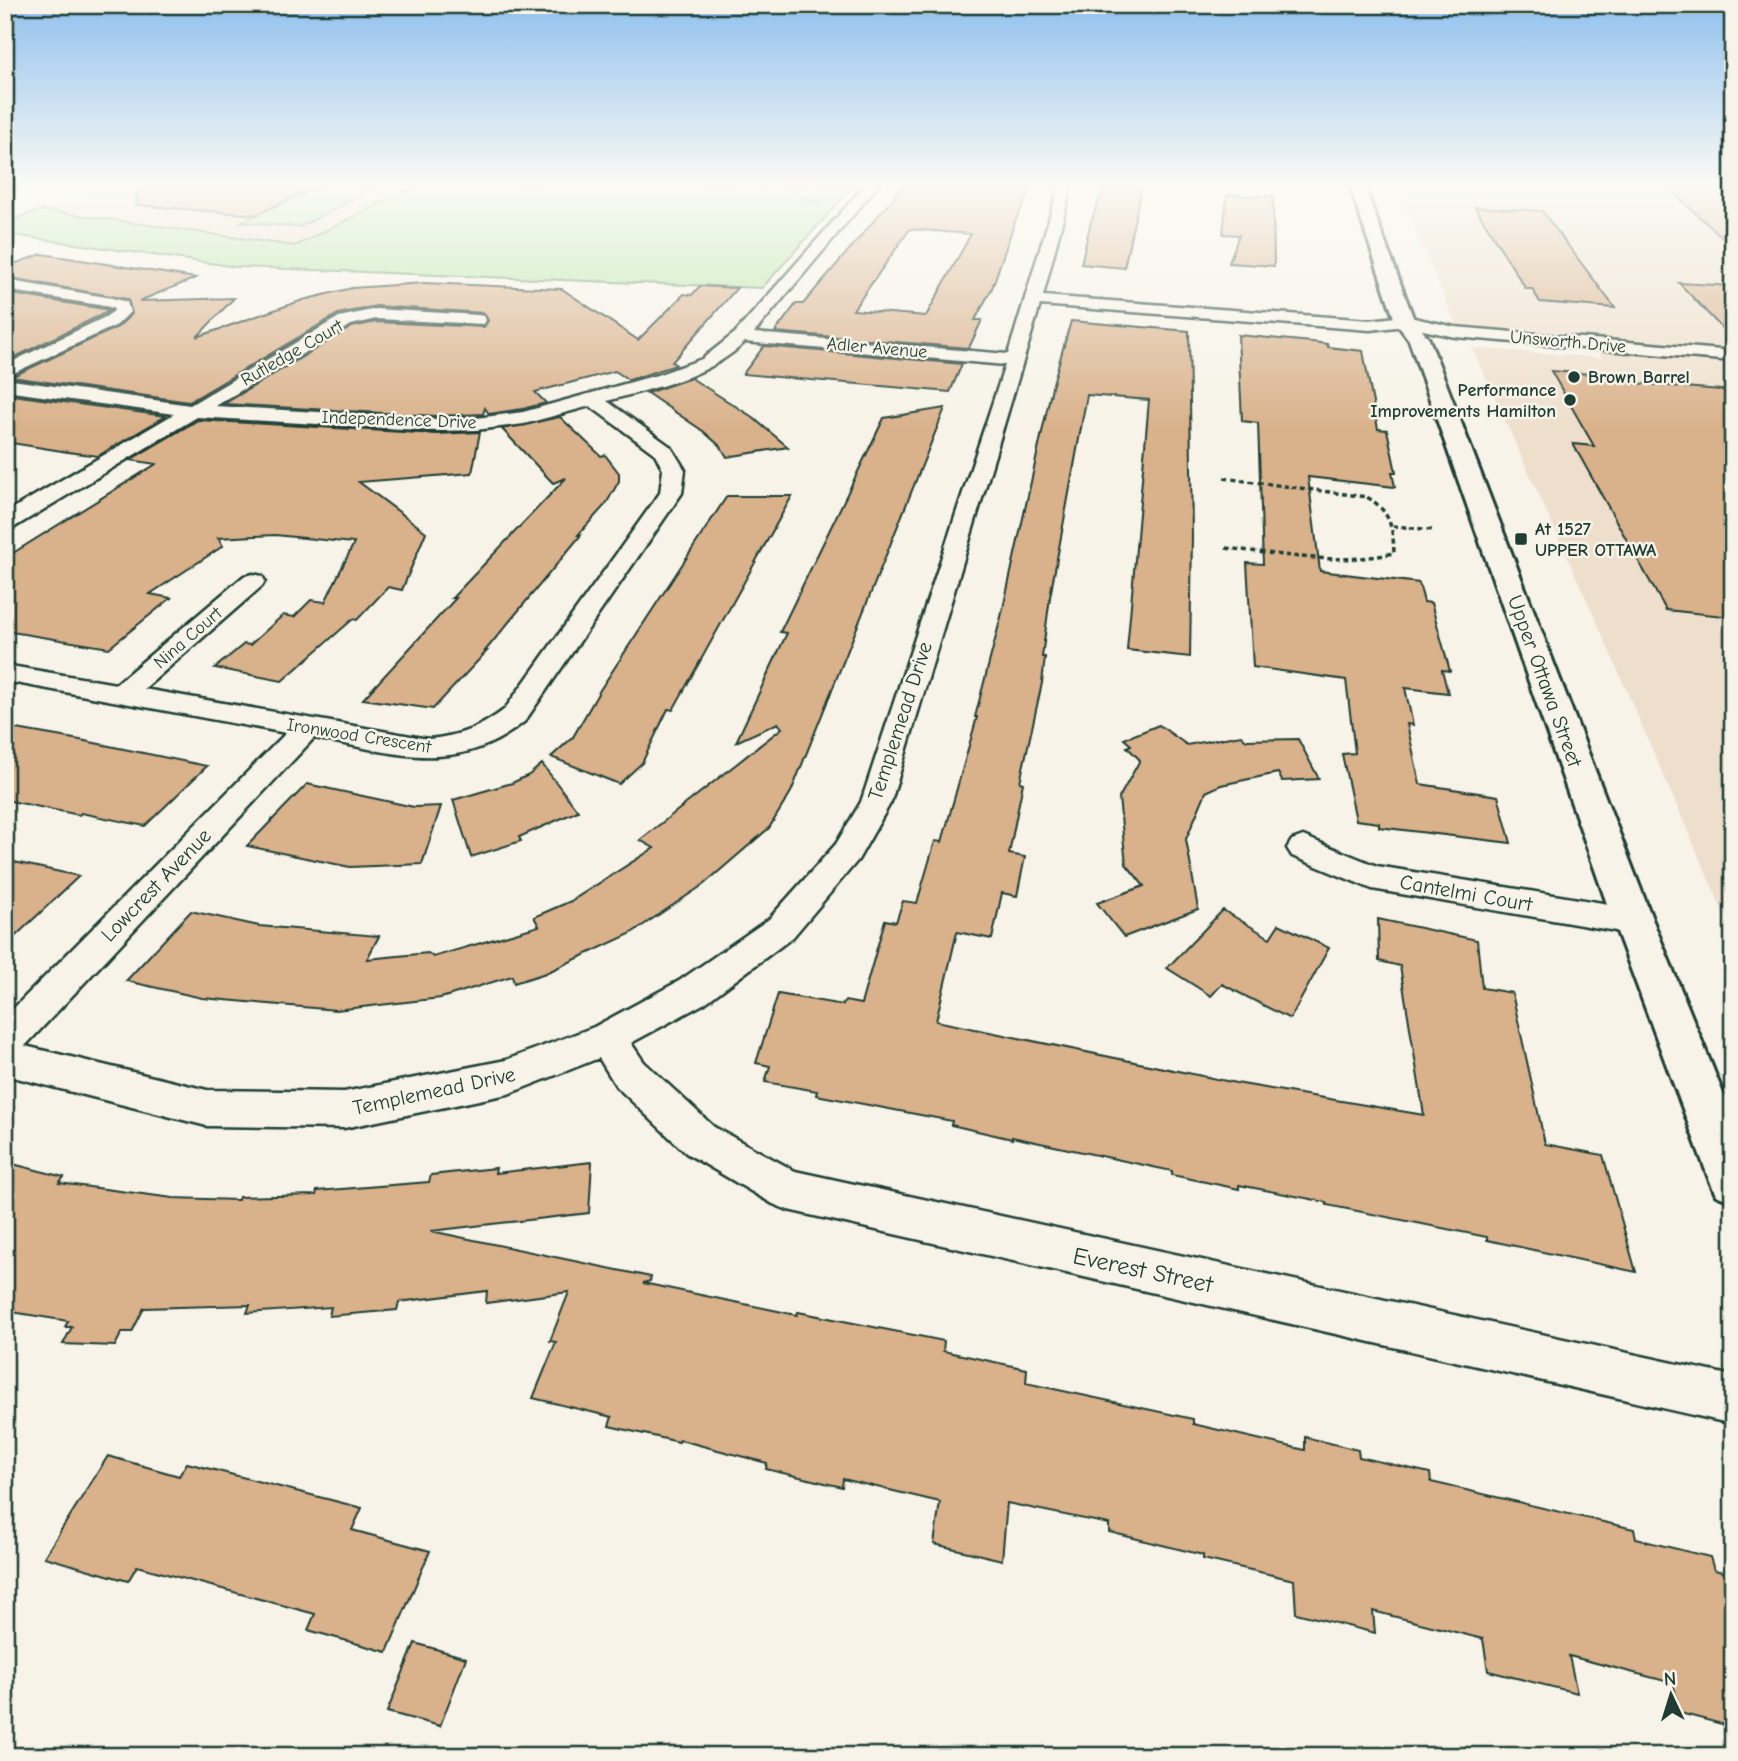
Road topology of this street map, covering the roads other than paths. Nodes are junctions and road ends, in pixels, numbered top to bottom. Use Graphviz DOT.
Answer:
graph roads {
  1 [pos="803,265"];
  2 [pos="1044,265"];
  3 [pos="1385,265"];
  4 [pos="5,285"];
  5 [pos="1034,300"];
  6 [pos="478,320"];
  7 [pos="1405,321"];
  8 [pos="741,337"];
  9 [pos="1733,356"];
  10 [pos="1013,360"];
  11 [pos="5,372"];
  12 [pos="5,385"];
  13 [pos="594,400"];
  14 [pos="195,411"];
  15 [pos="5,523"];
  16 [pos="254,581"];
  17 [pos="5,673"];
  18 [pos="122,694"];
  19 [pos="307,728"];
  20 [pos="1303,848"];
  21 [pos="1633,921"];
  22 [pos="607,1038"];
  23 [pos="5,1042"];
  24 [pos="5,1058"];
  25 [pos="1733,1180"];
  26 [pos="1733,1400"];
  1 -- 8 [label="street, Independence Drive"];
  2 -- 5 [label="street, Templemead Drive"];
  3 -- 7 [label="main road, Upper Ottawa Street"];
  4 -- 11 [label="street"];
  5 -- 7 [label="street, Unsworth Drive"];
  5 -- 10 [label="street, Templemead Drive"];
  6 -- 14 [label="street, Rutledge Court"];
  7 -- 9 [label="street, Unsworth Drive"];
  7 -- 21 [label="main road, Upper Ottawa Street"];
  8 -- 10 [label="street, Adler Avenue"];
  8 -- 13 [label="street, Independence Drive"];
  10 -- 22 [label="street, Templemead Drive"];
  12 -- 14 [label="street, Independence Drive"];
  13 -- 14 [label="street, Independence Drive"];
  13 -- 19 [label="street, Ironwood Crescent"];
  14 -- 15 [label="street"];
  16 -- 18 [label="street, Nina Court"];
  17 -- 18 [label="street, Ironwood Crescent"];
  18 -- 19 [label="street, Ironwood Crescent"];
  19 -- 23 [label="street, Lowcrest Avenue"];
  20 -- 21 [label="street, Cantelmi Court"];
  21 -- 25 [label="main road, Upper Ottawa Street"];
  22 -- 24 [label="street, Templemead Drive"];
  22 -- 26 [label="street, Everest Street"];
}
